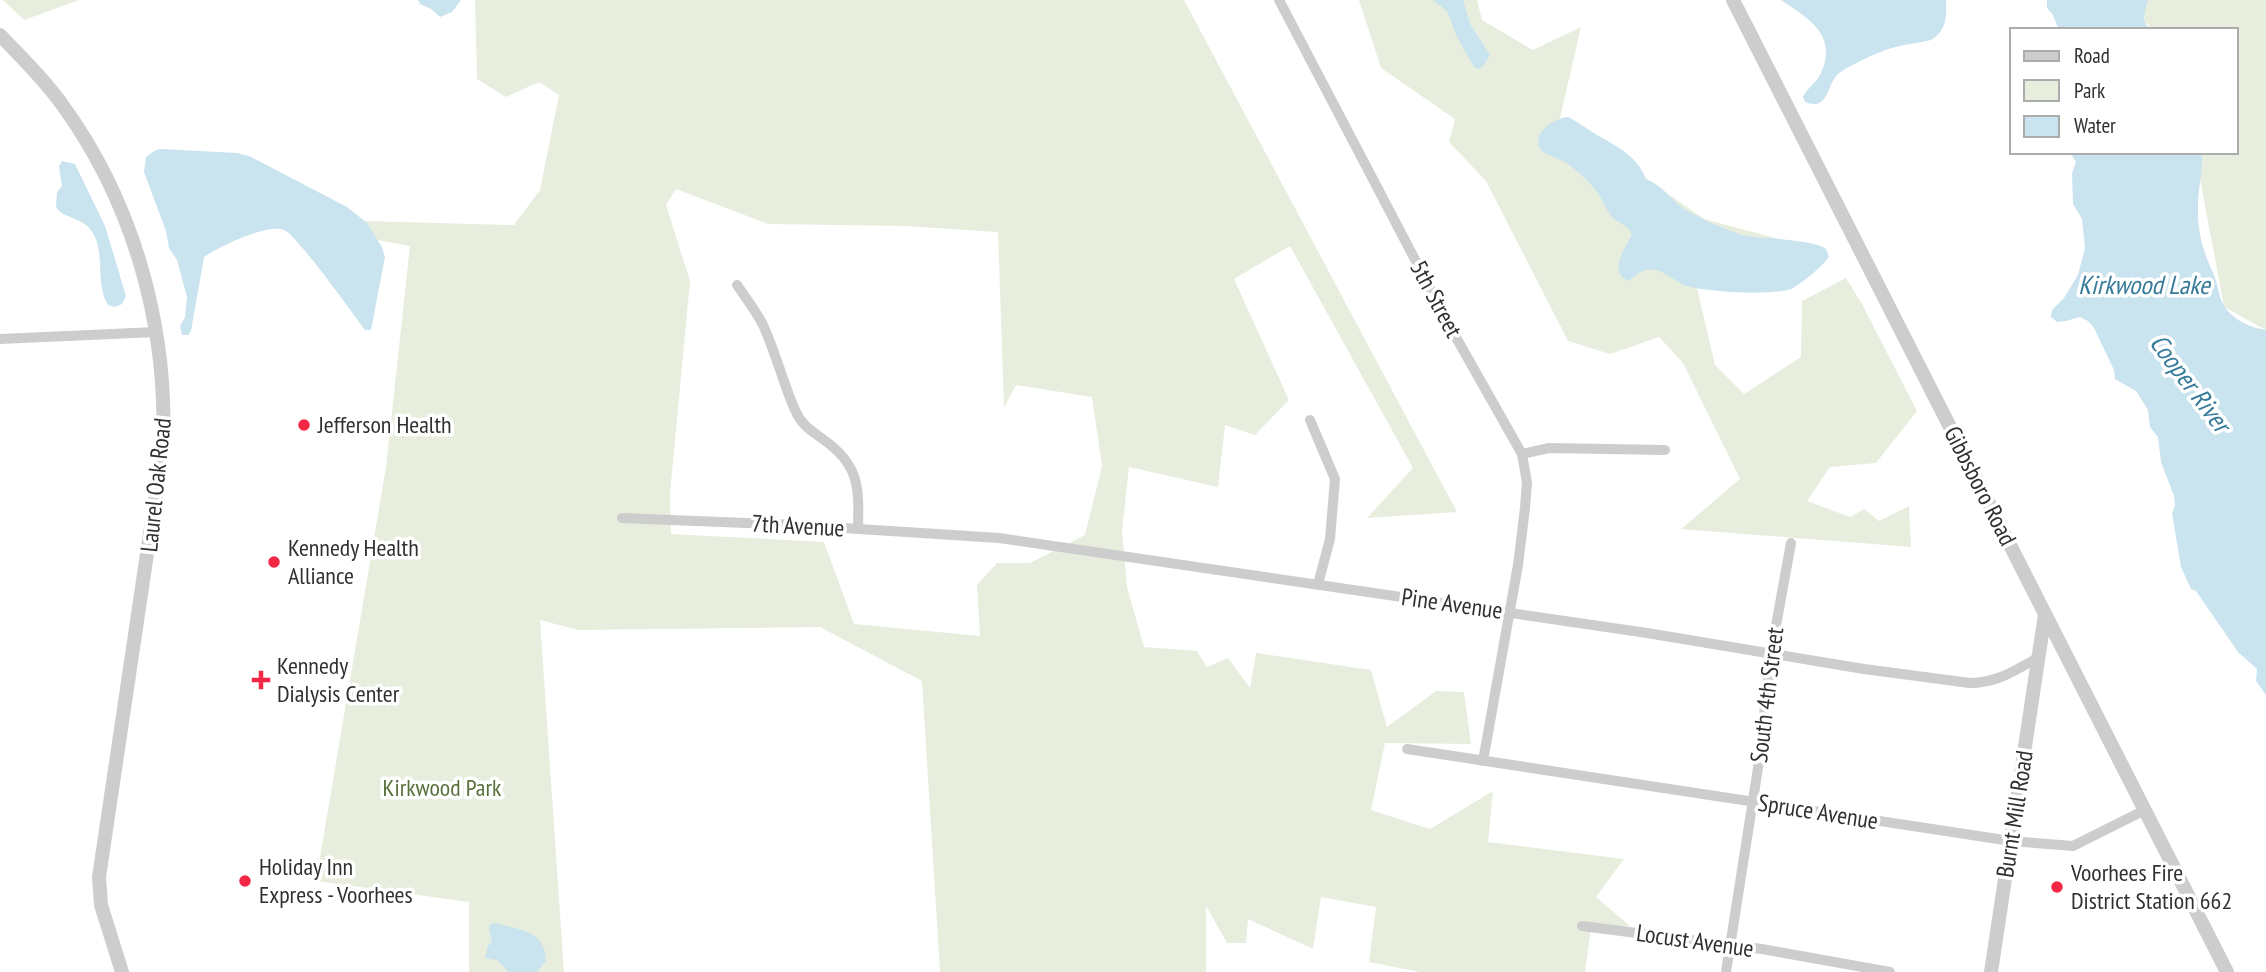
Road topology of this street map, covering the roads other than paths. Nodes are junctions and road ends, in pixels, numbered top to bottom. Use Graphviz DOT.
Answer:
graph roads {
  1 [pos="1279,0"];
  2 [pos="1733,0"];
  3 [pos="0,35"];
  4 [pos="737,285"];
  5 [pos="156,332"];
  6 [pos="0,339"];
  7 [pos="1310,420"];
  8 [pos="1665,450"];
  9 [pos="1522,454"];
  10 [pos="622,518"];
  11 [pos="858,529"];
  12 [pos="1791,543"];
  13 [pos="1318,584"];
  14 [pos="1508,613"];
  15 [pos="2045,614"];
  16 [pos="1771,653"];
  17 [pos="2039,657"];
  18 [pos="1407,749"];
  19 [pos="1483,761"];
  20 [pos="1753,802"];
  21 [pos="2144,810"];
  22 [pos="2011,841"];
  23 [pos="1582,926"];
  24 [pos="1730,945"];
  25 [pos="122,972"];
  26 [pos="1726,972"];
  27 [pos="1890,972"];
  28 [pos="1991,972"];
  29 [pos="2227,972"];
  1 -- 9 [label="street, 5th Street"];
  2 -- 15 [label="street, Gibbsboro Road"];
  3 -- 5 [label="street, Laurel Oak Road"];
  4 -- 11 [label="street, 7th Avenue"];
  5 -- 6 [label="street"];
  5 -- 25 [label="street, Laurel Oak Road"];
  7 -- 13 [label="street"];
  8 -- 9 [label="street"];
  9 -- 14 [label="street, 5th Street"];
  10 -- 11 [label="street, 7th Avenue"];
  11 -- 13 [label="street, Pine Avenue"];
  12 -- 16 [label="street, South 4th Street"];
  13 -- 14 [label="street, Pine Avenue"];
  14 -- 16 [label="street, Pine Avenue"];
  14 -- 19 [label="street, 5th Street"];
  15 -- 17 [label="street, Burnt Mill Road"];
  15 -- 21 [label="street, Gibbsboro Road"];
  16 -- 17 [label="street, Pine Avenue"];
  16 -- 20 [label="street, South 4th Street"];
  17 -- 22 [label="street, Burnt Mill Road"];
  18 -- 19 [label="street, Spruce Avenue"];
  19 -- 20 [label="street, Spruce Avenue"];
  20 -- 22 [label="street, Spruce Avenue"];
  20 -- 24 [label="street, South 4th Street"];
  21 -- 22 [label="street, Spruce Avenue"];
  21 -- 29 [label="street, Gibbsboro Road"];
  22 -- 28 [label="street, Burnt Mill Road"];
  23 -- 24 [label="street, Locust Avenue"];
  24 -- 26 [label="street, South 4th Street"];
  24 -- 27 [label="street, Locust Avenue"];
}
